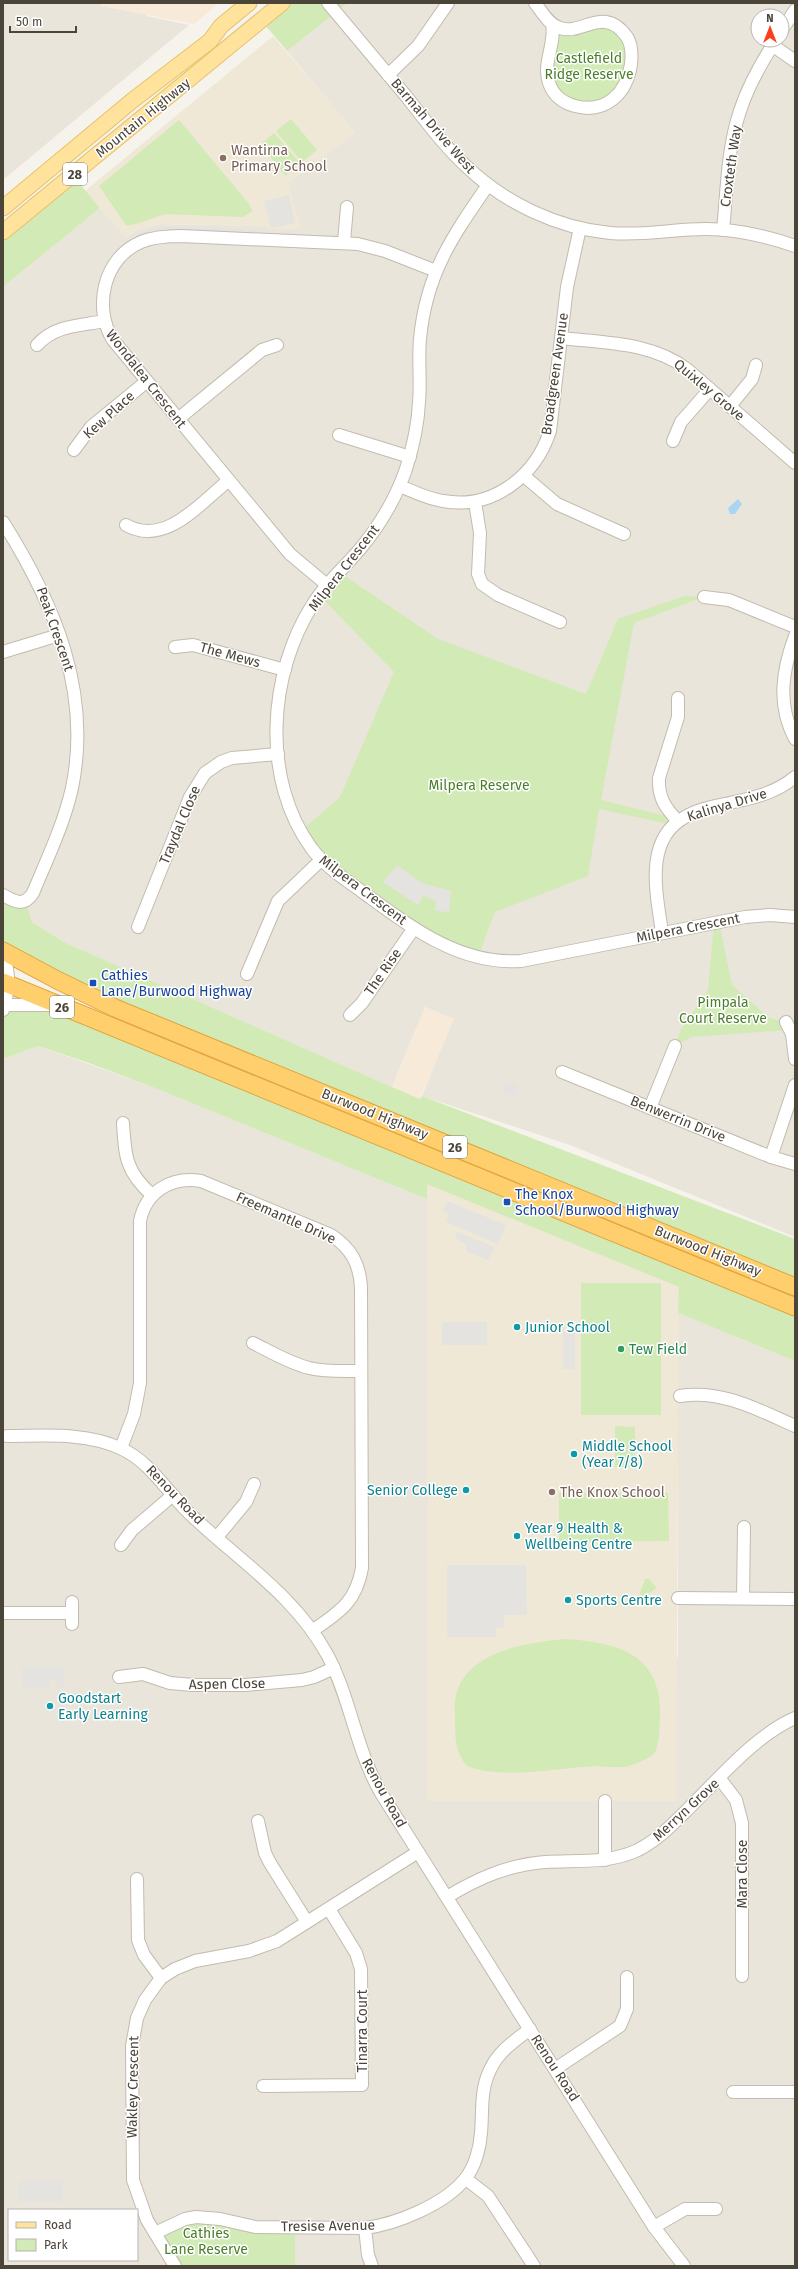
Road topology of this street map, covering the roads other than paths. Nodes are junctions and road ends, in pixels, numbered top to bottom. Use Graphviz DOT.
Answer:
graph roads {
  1 [pos="249,3"];
  2 [pos="282,3"];
  3 [pos="328,3"];
  4 [pos="448,3"];
  5 [pos="535,3"];
  6 [pos="552,24"];
  7 [pos="771,48"];
  8 [pos="780,48"];
  9 [pos="795,61"];
  10 [pos="388,75"];
  11 [pos="51,168"];
  12 [pos="64,182"];
  13 [pos="488,185"];
  14 [pos="347,207"];
  15 [pos="3,208"];
  16 [pos="580,228"];
  17 [pos="723,230"];
  18 [pos="3,232"];
  19 [pos="344,242"];
  20 [pos="795,246"];
  21 [pos="436,271"];
  22 [pos="104,321"];
  23 [pos="561,338"];
  24 [pos="37,345"];
  25 [pos="277,345"];
  26 [pos="756,365"];
  27 [pos="146,382"];
  28 [pos="710,389"];
  29 [pos="730,406"];
  30 [pos="178,419"];
  31 [pos="338,435"];
  32 [pos="673,441"];
  33 [pos="74,450"];
  34 [pos="410,457"];
  35 [pos="795,464"];
  36 [pos="524,476"];
  37 [pos="228,481"];
  38 [pos="400,486"];
  39 [pos="475,502"];
  40 [pos="3,522"];
  41 [pos="126,525"];
  42 [pos="624,534"];
  43 [pos="327,585"];
  44 [pos="704,597"];
  45 [pos="560,622"];
  46 [pos="795,627"];
  47 [pos="59,635"];
  48 [pos="795,636"];
  49 [pos="175,647"];
  50 [pos="3,652"];
  51 [pos="285,670"];
  52 [pos="678,698"];
  53 [pos="795,739"];
  54 [pos="278,754"];
  55 [pos="795,777"];
  56 [pos="678,821"];
  57 [pos="321,860"];
  58 [pos="3,895"];
  59 [pos="795,917"];
  60 [pos="138,928"];
  61 [pos="414,928"];
  62 [pos="662,933"];
  63 [pos="4,954"];
  64 [pos="247,974"];
  65 [pos="6,984"];
  66 [pos="57,1004"];
  67 [pos="4,1007"];
  68 [pos="115,1008"];
  69 [pos="350,1015"];
  70 [pos="786,1022"];
  71 [pos="110,1027"];
  72 [pos="675,1046"];
  73 [pos="795,1059"];
  74 [pos="562,1072"];
  75 [pos="795,1085"];
  76 [pos="650,1108"];
  77 [pos="123,1123"];
  78 [pos="771,1157"];
  79 [pos="795,1164"];
  80 [pos="152,1196"];
  81 [pos="795,1287"];
  82 [pos="795,1307"];
  83 [pos="253,1343"];
  84 [pos="361,1371"];
  85 [pos="680,1396"];
  86 [pos="795,1426"];
  87 [pos="4,1437"];
  88 [pos="121,1448"];
  89 [pos="254,1484"];
  90 [pos="173,1495"];
  91 [pos="744,1528"];
  92 [pos="217,1537"];
  93 [pos="121,1545"];
  94 [pos="678,1598"];
  95 [pos="743,1598"];
  96 [pos="795,1599"];
  97 [pos="3,1613"];
  98 [pos="72,1613"];
  99 [pos="312,1631"];
  100 [pos="334,1668"];
  101 [pos="119,1677"];
  102 [pos="795,1718"];
  103 [pos="720,1779"];
  104 [pos="605,1801"];
  105 [pos="258,1821"];
  106 [pos="418,1852"];
  107 [pos="605,1860"];
  108 [pos="137,1879"];
  109 [pos="447,1897"];
  110 [pos="330,1908"];
  111 [pos="307,1922"];
  112 [pos="742,1976"];
  113 [pos="627,1977"];
  114 [pos="161,1978"];
  115 [pos="530,2029"];
  116 [pos="555,2069"];
  117 [pos="263,2086"];
  118 [pos="733,2092"];
  119 [pos="795,2092"];
  120 [pos="466,2179"];
  121 [pos="716,2209"];
  122 [pos="654,2227"];
  123 [pos="365,2228"];
  124 [pos="155,2233"];
  125 [pos="176,2266"];
  126 [pos="372,2266"];
  127 [pos="534,2266"];
  128 [pos="684,2266"];
  1 -- 11 [label="main road, Mountain Highway / 28"];
  2 -- 12 [label="main road, Mountain Highway / 28"];
  3 -- 10 [label="street, Barmah Drive West"];
  4 -- 10 [label="street"];
  5 -- 6 [label="street"];
  6 -- 6 [label="street"];
  7 -- 17 [label="street, Croxteth Way"];
  8 -- 9 [label="street"];
  10 -- 13 [label="street, Barmah Drive West"];
  11 -- 12 [label="main road"];
  11 -- 15 [label="main road, Mountain Highway / 28"];
  12 -- 18 [label="main road, Mountain Highway / 28"];
  13 -- 16 [label="street, Barmah Drive West"];
  13 -- 21 [label="street, Milpera Crescent"];
  14 -- 19 [label="street"];
  16 -- 17 [label="street, Barmah Drive West"];
  16 -- 23 [label="street, Broadgreen Avenue"];
  17 -- 20 [label="street, Barmah Drive West"];
  19 -- 21 [label="street, Wondalea Crescent"];
  19 -- 22 [label="street, Wondalea Crescent"];
  21 -- 34 [label="street, Milpera Crescent"];
  22 -- 24 [label="street"];
  22 -- 27 [label="street, Wondalea Crescent"];
  23 -- 28 [label="street, Quixley Grove"];
  23 -- 36 [label="street, Broadgreen Avenue"];
  25 -- 30 [label="street"];
  26 -- 29 [label="street"];
  27 -- 30 [label="street, Wondalea Crescent"];
  27 -- 33 [label="street, Kew Place"];
  28 -- 29 [label="street, Quixley Grove"];
  28 -- 32 [label="street"];
  29 -- 35 [label="street, Quixley Grove"];
  30 -- 37 [label="street, Wondalea Crescent"];
  31 -- 34 [label="street"];
  34 -- 38 [label="street, Milpera Crescent"];
  36 -- 39 [label="street, Broadgreen Avenue"];
  36 -- 42 [label="street"];
  37 -- 41 [label="street"];
  37 -- 43 [label="street, Wondalea Crescent"];
  38 -- 39 [label="street, Broadgreen Avenue"];
  38 -- 43 [label="street, Milpera Crescent"];
  39 -- 45 [label="street"];
  40 -- 47 [label="street, Peak Crescent"];
  43 -- 51 [label="street, Milpera Crescent"];
  44 -- 46 [label="street"];
  47 -- 50 [label="street"];
  47 -- 58 [label="street, Peak Crescent"];
  48 -- 53 [label="street"];
  49 -- 51 [label="street, The Mews"];
  51 -- 54 [label="street, Milpera Crescent"];
  52 -- 56 [label="street"];
  54 -- 57 [label="street, Milpera Crescent"];
  54 -- 60 [label="street, Traydal Close"];
  55 -- 56 [label="street, Kalinya Drive"];
  56 -- 62 [label="street, Kalinya Drive"];
  57 -- 61 [label="street, Milpera Crescent"];
  57 -- 64 [label="street"];
  59 -- 62 [label="street, Milpera Crescent"];
  61 -- 62 [label="street, Milpera Crescent"];
  61 -- 69 [label="street, The Rise"];
  63 -- 65 [label="street"];
  63 -- 68 [label="highway, Burwood Highway / 26"];
  65 -- 66 [label="highway, Burwood Highway / 26"];
  65 -- 67 [label="street"];
  66 -- 67 [label="street"];
  66 -- 71 [label="highway, Burwood Highway / 26"];
  68 -- 71 [label="highway"];
  68 -- 81 [label="highway, Burwood Highway / 26"];
  70 -- 73 [label="street"];
  71 -- 82 [label="highway, Burwood Highway / 26"];
  72 -- 76 [label="street"];
  74 -- 76 [label="street, Benwerrin Drive"];
  75 -- 78 [label="street"];
  76 -- 78 [label="street, Benwerrin Drive"];
  77 -- 80 [label="street"];
  78 -- 79 [label="street, Benwerrin Drive"];
  80 -- 84 [label="street, Freemantle Drive"];
  80 -- 88 [label="street, Freemantle Drive"];
  83 -- 84 [label="street"];
  84 -- 99 [label="street, Freemantle Drive"];
  85 -- 86 [label="street"];
  87 -- 88 [label="street, Renou Road"];
  88 -- 90 [label="street, Renou Road"];
  89 -- 92 [label="street"];
  90 -- 92 [label="street, Renou Road"];
  90 -- 93 [label="street"];
  91 -- 95 [label="street"];
  92 -- 99 [label="street, Renou Road"];
  94 -- 95 [label="street"];
  95 -- 96 [label="street"];
  97 -- 98 [label="street"];
  99 -- 100 [label="street, Renou Road"];
  100 -- 101 [label="street, Aspen Close"];
  100 -- 106 [label="street, Renou Road"];
  102 -- 103 [label="street, Merryn Grove"];
  103 -- 107 [label="street, Merryn Grove"];
  103 -- 112 [label="street, Mara Close"];
  104 -- 107 [label="street"];
  105 -- 111 [label="street"];
  106 -- 109 [label="street, Renou Road"];
  106 -- 110 [label="street, Wakley Crescent"];
  107 -- 109 [label="street, Merryn Grove"];
  108 -- 114 [label="street"];
  109 -- 115 [label="street, Renou Road"];
  110 -- 111 [label="street, Wakley Crescent"];
  110 -- 117 [label="street, Tinarra Court"];
  111 -- 114 [label="street, Wakley Crescent"];
  113 -- 116 [label="street"];
  114 -- 124 [label="street, Wakley Crescent"];
  115 -- 116 [label="street, Renou Road"];
  115 -- 120 [label="street, Tresise Avenue"];
  116 -- 122 [label="street, Renou Road"];
  118 -- 119 [label="street"];
  120 -- 123 [label="street, Tresise Avenue"];
  120 -- 127 [label="street"];
  121 -- 122 [label="street"];
  122 -- 128 [label="street, Renou Road"];
  123 -- 124 [label="street, Tresise Avenue"];
  123 -- 126 [label="street"];
  124 -- 125 [label="street, Wakley Crescent"];
}
